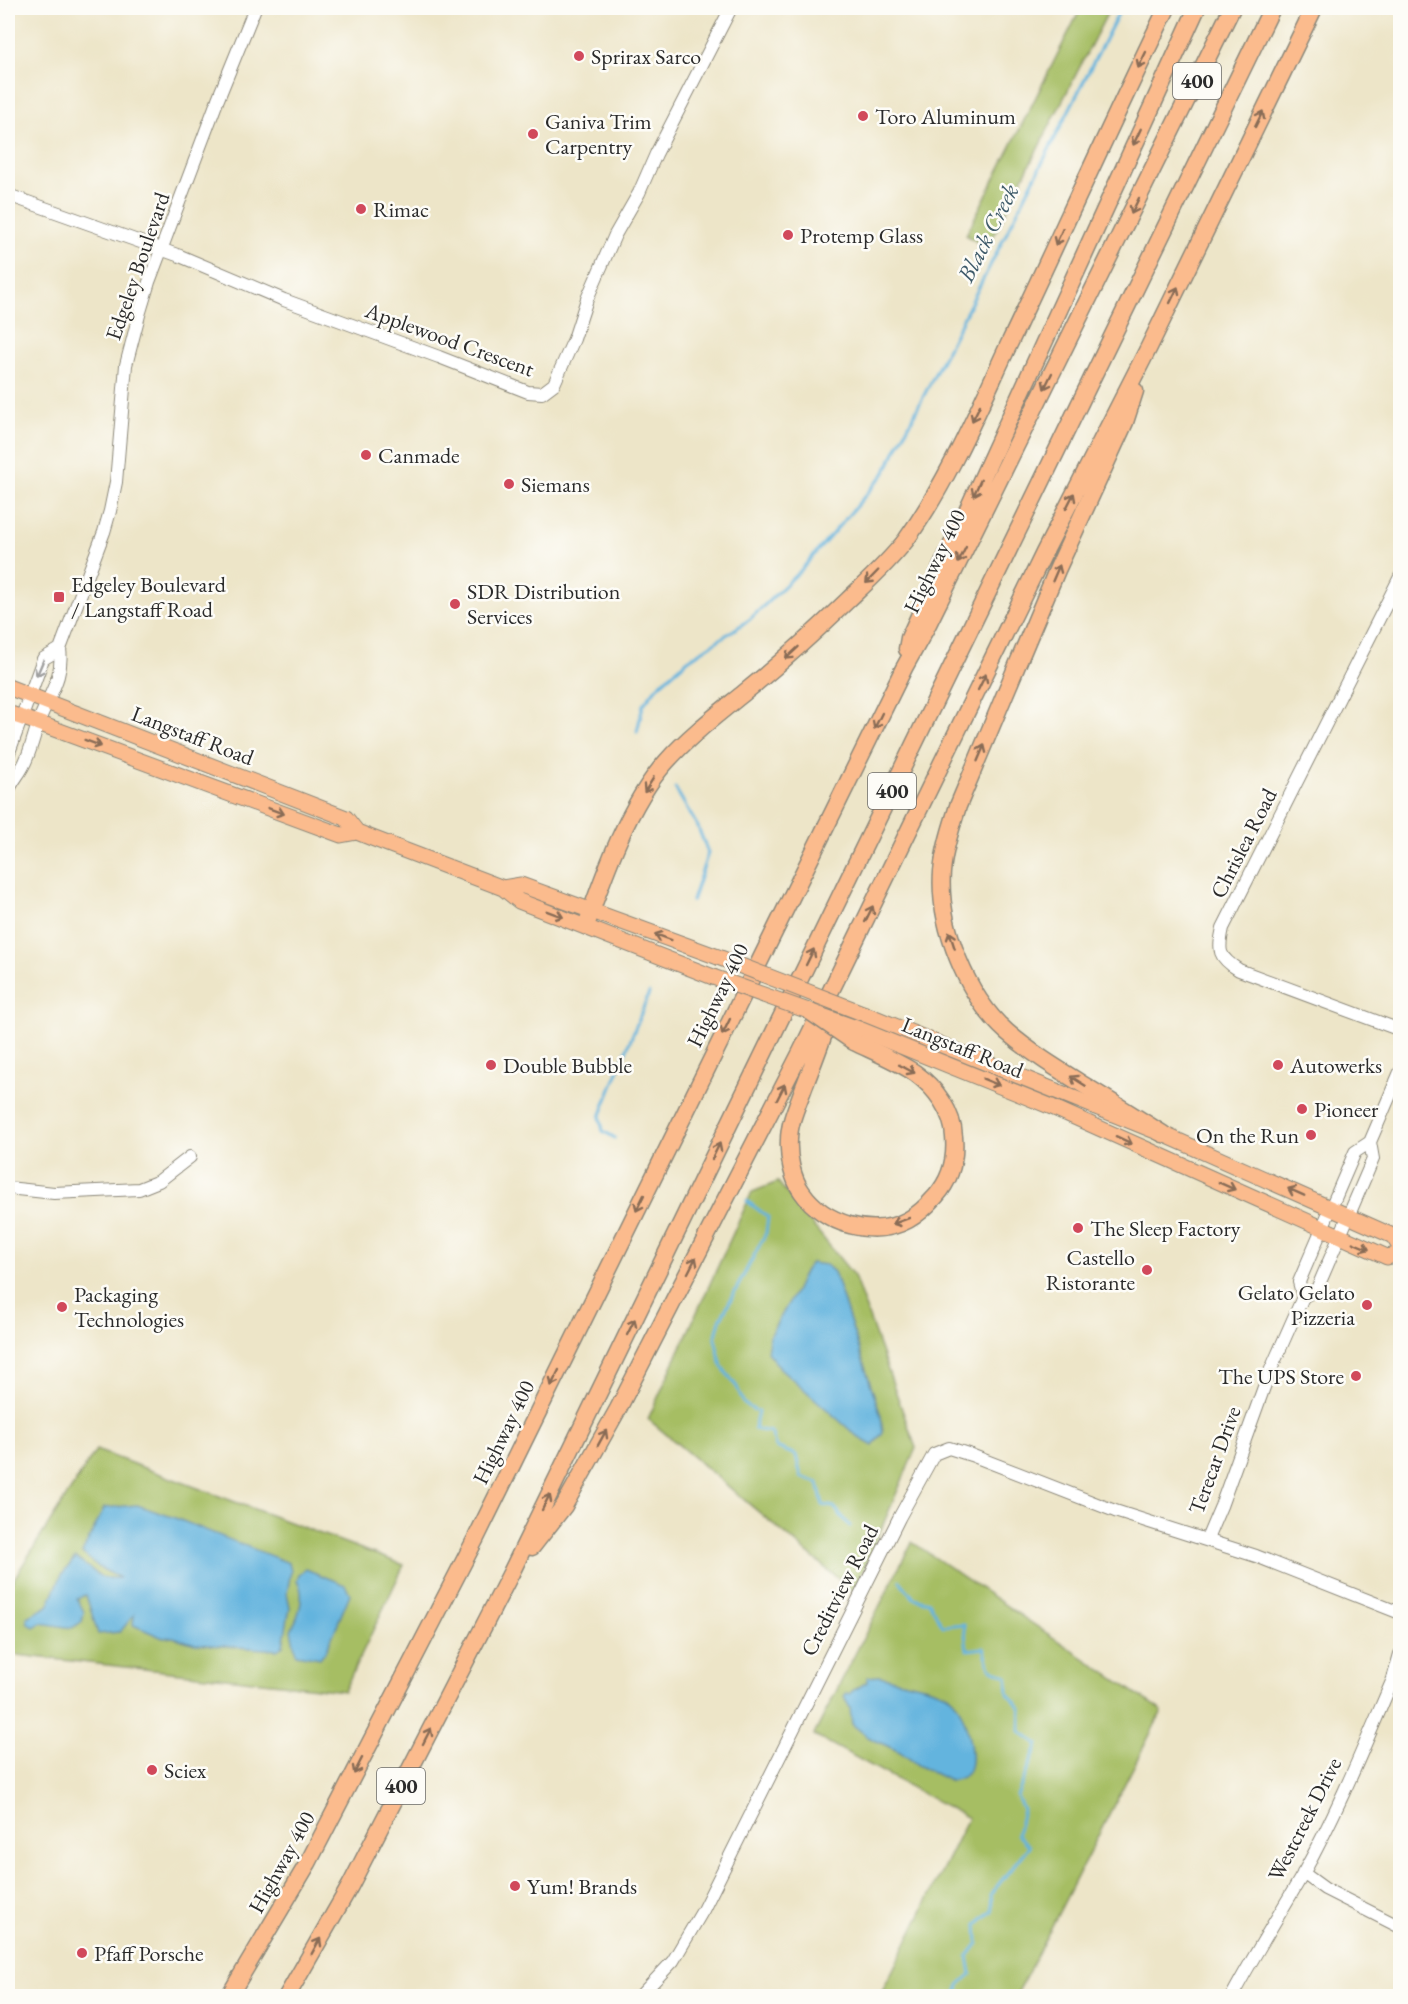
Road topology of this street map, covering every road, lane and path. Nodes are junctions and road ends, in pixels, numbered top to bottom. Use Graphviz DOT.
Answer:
graph roads {
  1 [pos="255,8"];
  2 [pos="732,8"];
  3 [pos="1167,8"];
  4 [pos="1197,8"];
  5 [pos="1232,8"];
  6 [pos="1272,8"];
  7 [pos="1314,8"];
  8 [pos="8,195"];
  9 [pos="162,250"];
  10 [pos="1149,347"];
  11 [pos="1401,577"];
  12 [pos="60,649"];
  13 [pos="904,668"];
  14 [pos="8,687"];
  15 [pos="29,695"];
  16 [pos="48,702"];
  17 [pos="14,716"];
  18 [pos="38,723"];
  19 [pos="8,754"];
  20 [pos="9,782"];
  21 [pos="357,832"];
  22 [pos="588,918"];
  23 [pos="834,985"];
  24 [pos="809,1011"];
  25 [pos="1401,1030"];
  26 [pos="857,1036"];
  27 [pos="1401,1072"];
  28 [pos="1163,1134"];
  29 [pos="1370,1142"];
  30 [pos="190,1157"];
  31 [pos="8,1188"];
  32 [pos="1332,1208"];
  33 [pos="1349,1215"];
  34 [pos="1323,1229"];
  35 [pos="1340,1237"];
  36 [pos="1401,1247"];
  37 [pos="1401,1254"];
  38 [pos="1303,1297"];
  39 [pos="1207,1539"];
  40 [pos="511,1573"];
  41 [pos="1401,1613"];
  42 [pos="1401,1654"];
  43 [pos="1303,1873"];
  44 [pos="1401,1926"];
  45 [pos="229,1996"];
  46 [pos="288,1996"];
  47 [pos="640,1996"];
  48 [pos="1232,1996"];
  1 -- 9 [label="street, Edgeley Boulevard"];
  2 -- 9 [label="street, Applewood Crescent"];
  3 -- 22 [label="highway, one-way"];
  4 -- 13 [label="highway, one-way"];
  5 -- 13 [label="highway, Highway 400 / 400, one-way"];
  40 -- 6 [label="highway, 400, one-way"];
  10 -- 7 [label="highway, one-way"];
  8 -- 9 [label="street, Applewood Crescent"];
  9 -- 12 [label="street, Edgeley Boulevard"];
  23 -- 10 [label="highway, one-way"];
  28 -- 10 [label="highway, one-way"];
  11 -- 25 [label="street, Chrislea Road"];
  12 -- 15 [label="street, Edgeley Boulevard, one-way"];
  12 -- 16 [label="street, Edgeley Boulevard"];
  13 -- 45 [label="highway, Highway 400 / 400, one-way"];
  14 -- 15 [label="main road, Langstaff Road"];
  15 -- 16 [label="main road, Langstaff Road"];
  15 -- 17 [label="street, Edgeley Boulevard"];
  16 -- 18 [label="street, Edgeley Boulevard"];
  16 -- 21 [label="main road, Langstaff Road"];
  17 -- 18 [label="main road, Langstaff Road"];
  17 -- 19 [label="street, Edgeley Boulevard"];
  18 -- 20 [label="street, Edgeley Boulevard"];
  18 -- 21 [label="main road, Langstaff Road, one-way"];
  21 -- 22 [label="main road, Langstaff Road"];
  22 -- 24 [label="main road, Langstaff Road, bridge"];
  28 -- 22 [label="main road, Langstaff Road, one-way, bridge"];
  26 -- 23 [label="highway, one-way"];
  40 -- 23 [label="highway, one-way"];
  24 -- 26 [label="highway, bridge"];
  26 -- 34 [label="main road, Langstaff Road, one-way"];
  27 -- 29 [label="street"];
  32 -- 28 [label="main road, Langstaff Road, one-way"];
  29 -- 32 [label="street, Terecar Drive"];
  29 -- 33 [label="street, Terecar Drive"];
  30 -- 31 [label="street"];
  32 -- 33 [label="main road, Langstaff Road"];
  32 -- 34 [label="street, Terecar Drive"];
  33 -- 35 [label="street, Terecar Drive"];
  33 -- 36 [label="main road, Langstaff Road"];
  34 -- 35 [label="main road, Langstaff Road"];
  34 -- 38 [label="street, Terecar Drive"];
  35 -- 37 [label="main road, Langstaff Road, one-way"];
  35 -- 38 [label="street, Terecar Drive"];
  38 -- 39 [label="street, Terecar Drive"];
  39 -- 41 [label="street"];
  39 -- 47 [label="street, Creditview Road"];
  46 -- 40 [label="highway, 400, one-way"];
  42 -- 43 [label="street, Westcreek Drive"];
  43 -- 44 [label="street"];
  43 -- 48 [label="street, Westcreek Drive"];
}
